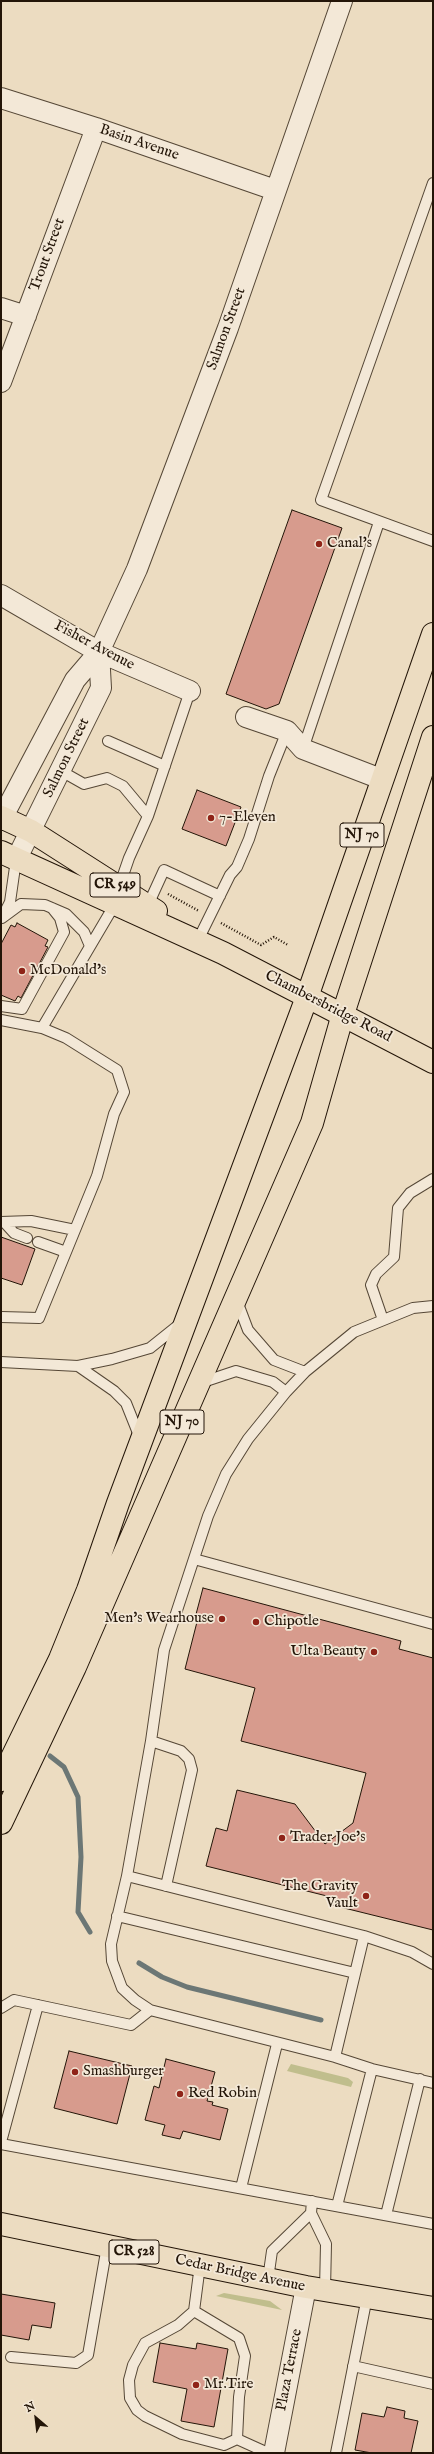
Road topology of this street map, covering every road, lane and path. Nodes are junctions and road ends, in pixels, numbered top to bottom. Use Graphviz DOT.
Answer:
graph roads {
  1 [pos="342,1"];
  2 [pos="1,98"];
  3 [pos="96,128"];
  4 [pos="433,183"];
  5 [pos="275,190"];
  6 [pos="1,308"];
  7 [pos="26,316"];
  8 [pos="1,382"];
  9 [pos="379,522"];
  10 [pos="433,541"];
  11 [pos="1,594"];
  12 [pos="433,634"];
  13 [pos="99,652"];
  14 [pos="190,691"];
  15 [pos="246,717"];
  16 [pos="287,731"];
  17 [pos="433,737"];
  18 [pos="108,741"];
  19 [pos="303,748"];
  20 [pos="428,764"];
  21 [pos="165,766"];
  22 [pos="61,771"];
  23 [pos="381,779"];
  24 [pos="148,816"];
  25 [pos="1,818"];
  26 [pos="31,832"];
  27 [pos="9,856"];
  28 [pos="117,896"];
  29 [pos="152,896"];
  30 [pos="220,896"];
  31 [pos="52,908"];
  32 [pos="210,917"];
  33 [pos="2,919"];
  34 [pos="199,938"];
  35 [pos="288,944"];
  36 [pos="90,946"];
  37 [pos="223,953"];
  38 [pos="307,997"];
  39 [pos="1,1006"];
  40 [pos="343,1014"];
  41 [pos="1,1020"];
  42 [pos="42,1028"];
  43 [pos="433,1062"];
  44 [pos="433,1179"];
  45 [pos="2,1222"];
  46 [pos="75,1230"];
  47 [pos="27,1238"];
  48 [pos="38,1242"];
  49 [pos="66,1252"];
  50 [pos="236,1296"];
  51 [pos="433,1306"];
  52 [pos="1,1317"];
  53 [pos="188,1318"];
  54 [pos="383,1320"];
  55 [pos="1,1362"];
  56 [pos="78,1366"];
  57 [pos="305,1372"];
  58 [pos="198,1384"];
  59 [pos="286,1392"];
  60 [pos="142,1441"];
  61 [pos="194,1559"];
  62 [pos="433,1624"];
  63 [pos="151,1741"];
  64 [pos="1,1780"];
  65 [pos="1,1823"];
  66 [pos="127,1876"];
  67 [pos="166,1886"];
  68 [pos="117,1916"];
  69 [pos="364,1936"];
  70 [pos="433,1964"];
  71 [pos="355,1973"];
  72 [pos="38,2005"];
  73 [pos="1,2008"];
  74 [pos="150,2010"];
  75 [pos="277,2044"];
  76 [pos="335,2057"];
  77 [pos="372,2069"];
  78 [pos="420,2080"];
  79 [pos="433,2083"];
  80 [pos="1,2143"];
  81 [pos="241,2188"];
  82 [pos="312,2201"];
  83 [pos="337,2206"];
  84 [pos="311,2213"];
  85 [pos="386,2215"];
  86 [pos="1,2224"];
  87 [pos="433,2224"];
  88 [pos="106,2246"];
  89 [pos="200,2265"];
  90 [pos="268,2279"];
  91 [pos="315,2289"];
  92 [pos="367,2297"];
  93 [pos="433,2308"];
  94 [pos="194,2311"];
  95 [pos="11,2357"];
  96 [pos="353,2366"];
  97 [pos="433,2384"];
  98 [pos="236,2439"];
  99 [pos="268,2453"];
  100 [pos="274,2453"];
  101 [pos="336,2453"];
  1 -- 5 [label="street, Salmon Street"];
  2 -- 3 [label="street, Basin Avenue"];
  3 -- 5 [label="street, Basin Avenue"];
  3 -- 7 [label="street, Trout Street"];
  4 -- 9 [label="lane"];
  5 -- 13 [label="street, Salmon Street"];
  6 -- 7 [label="street"];
  7 -- 8 [label="street, Trout Street"];
  9 -- 10 [label="lane"];
  9 -- 19 [label="lane"];
  11 -- 13 [label="street, Fisher Avenue"];
  12 -- 23 [label="main road, NJ 70"];
  13 -- 14 [label="street, Fisher Avenue"];
  13 -- 22 [label="street, Salmon Street"];
  13 -- 25 [label="street, Salmon Street"];
  14 -- 21 [label="lane"];
  15 -- 16 [label="street"];
  16 -- 19 [label="street"];
  16 -- 30 [label="lane"];
  17 -- 20 [label="main road, NJ 70"];
  18 -- 21 [label="lane"];
  19 -- 23 [label="street"];
  20 -- 40 [label="main road, NJ 70"];
  21 -- 24 [label="lane"];
  22 -- 24 [label="lane"];
  22 -- 26 [label="street, Salmon Street"];
  23 -- 38 [label="main road, NJ 70"];
  24 -- 28 [label="lane"];
  25 -- 26 [label="main road, Chambersbridge Road / CR 549"];
  26 -- 27 [label="street, Salmon Street"];
  26 -- 28 [label="main road, Chambersbridge Road / CR 549"];
  27 -- 28 [label="main road, Chambersbridge Road / CR 549"];
  27 -- 33 [label="lane"];
  28 -- 29 [label="main road, Chambersbridge Road / CR 549"];
  28 -- 36 [label="lane"];
  28 -- 37 [label="main road, Chambersbridge Road / CR 549"];
  29 -- 30 [label="lane"];
  29 -- 32 [label="path"];
  29 -- 34 [label="main road, Chambersbridge Road / CR 549"];
  30 -- 32 [label="lane"];
  31 -- 33 [label="lane"];
  31 -- 36 [label="lane"];
  31 -- 39 [label="lane"];
  32 -- 34 [label="lane"];
  32 -- 35 [label="path"];
  34 -- 37 [label="main road, Chambersbridge Road / CR 549"];
  36 -- 42 [label="lane"];
  37 -- 38 [label="main road, Chambersbridge Road / CR 549"];
  38 -- 40 [label="main road, Chambersbridge Road / CR 549"];
  38 -- 53 [label="main road, NJ 70"];
  40 -- 43 [label="main road, Chambersbridge Road / CR 549"];
  40 -- 50 [label="main road, NJ 70"];
  41 -- 42 [label="lane"];
  42 -- 46 [label="lane"];
  44 -- 54 [label="lane"];
  45 -- 46 [label="lane"];
  45 -- 47 [label="lane"];
  46 -- 49 [label="lane"];
  48 -- 49 [label="lane"];
  49 -- 52 [label="lane"];
  50 -- 57 [label="lane"];
  50 -- 58 [label="main road, NJ 70"];
  51 -- 54 [label="lane"];
  53 -- 56 [label="lane"];
  53 -- 60 [label="main road, NJ 70"];
  54 -- 57 [label="lane"];
  55 -- 56 [label="lane"];
  56 -- 60 [label="lane"];
  57 -- 59 [label="lane"];
  58 -- 59 [label="lane"];
  58 -- 65 [label="main road, NJ 70"];
  59 -- 61 [label="lane"];
  60 -- 64 [label="main road, NJ 70"];
  61 -- 62 [label="lane"];
  61 -- 63 [label="lane"];
  63 -- 66 [label="lane"];
  63 -- 67 [label="lane"];
  66 -- 67 [label="lane"];
  66 -- 68 [label="lane"];
  67 -- 69 [label="lane"];
  68 -- 71 [label="lane"];
  68 -- 74 [label="lane"];
  69 -- 70 [label="lane"];
  69 -- 71 [label="lane"];
  71 -- 76 [label="lane"];
  72 -- 73 [label="lane"];
  72 -- 74 [label="lane"];
  72 -- 80 [label="lane"];
  74 -- 75 [label="lane"];
  75 -- 76 [label="lane"];
  75 -- 81 [label="lane"];
  76 -- 77 [label="lane"];
  77 -- 78 [label="lane"];
  77 -- 83 [label="lane"];
  78 -- 79 [label="lane"];
  78 -- 85 [label="lane"];
  80 -- 81 [label="lane"];
  81 -- 82 [label="lane"];
  82 -- 83 [label="lane"];
  82 -- 84 [label="lane"];
  83 -- 85 [label="lane"];
  84 -- 90 [label="lane"];
  84 -- 91 [label="lane"];
  85 -- 87 [label="lane"];
  86 -- 88 [label="main road, Cedar Bridge Avenue / CR 528"];
  88 -- 89 [label="main road, Cedar Bridge Avenue / CR 528"];
  88 -- 95 [label="lane"];
  89 -- 90 [label="main road, Cedar Bridge Avenue / CR 528"];
  89 -- 94 [label="lane"];
  90 -- 91 [label="main road, Cedar Bridge Avenue / CR 528"];
  91 -- 92 [label="main road, Cedar Bridge Avenue / CR 528"];
  91 -- 100 [label="street, Plaza Terrace"];
  92 -- 93 [label="main road, Cedar Bridge Avenue / CR 528"];
  92 -- 96 [label="lane"];
  94 -- 98 [label="lane"];
  94 -- 98 [label="lane"];
  96 -- 97 [label="lane"];
  96 -- 101 [label="lane"];
  98 -- 99 [label="lane"];
}
